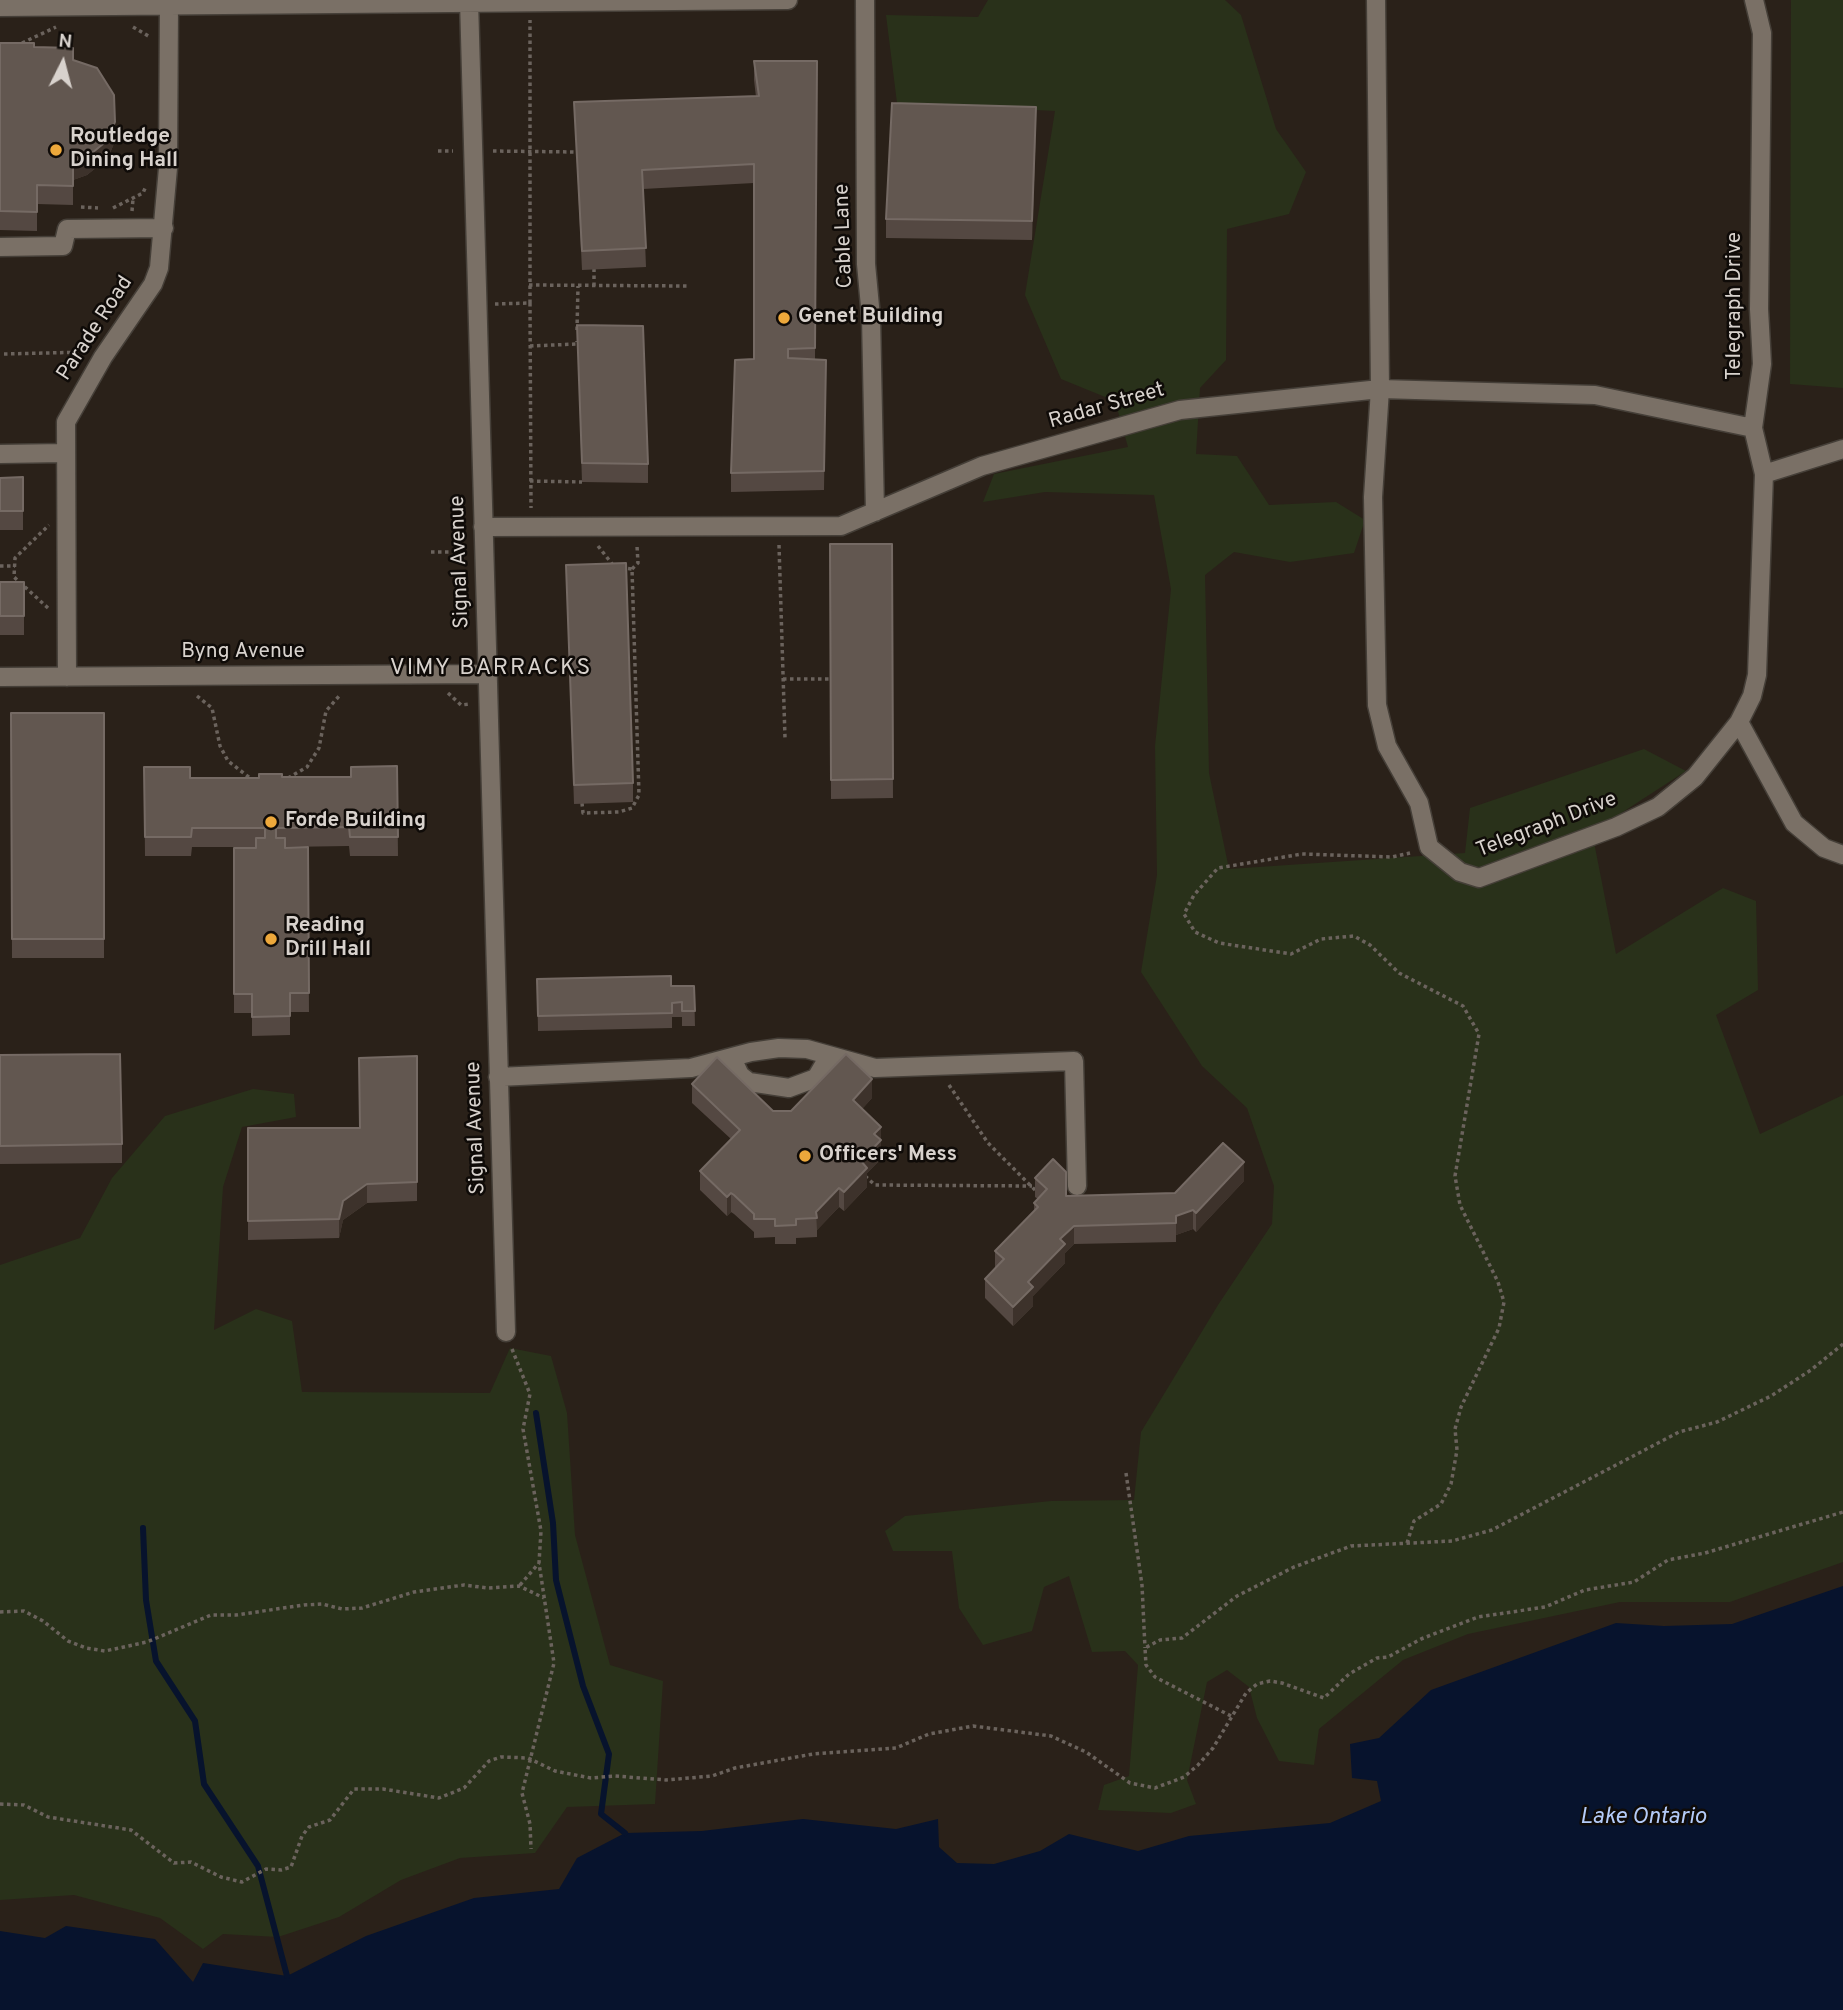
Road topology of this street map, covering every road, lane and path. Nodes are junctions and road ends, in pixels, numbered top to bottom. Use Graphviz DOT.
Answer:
graph roads {
  1 [pos="788,0"];
  2 [pos="865,0"];
  3 [pos="1376,0"];
  4 [pos="1754,0"];
  5 [pos="469,1"];
  6 [pos="531,2"];
  7 [pos="169,5"];
  8 [pos="0,6"];
  9 [pos="66,27"];
  10 [pos="121,27"];
  11 [pos="13,48"];
  12 [pos="153,49"];
  13 [pos="438,151"];
  14 [pos="473,151"];
  15 [pos="528,151"];
  16 [pos="576,152"];
  17 [pos="148,181"];
  18 [pos="81,207"];
  19 [pos="164,228"];
  20 [pos="0,247"];
  21 [pos="594,269"];
  22 [pos="529,285"];
  23 [pos="578,286"];
  24 [pos="593,286"];
  25 [pos="688,286"];
  26 [pos="530,303"];
  27 [pos="477,305"];
  28 [pos="530,346"];
  29 [pos="91,352"];
  30 [pos="4,354"];
  31 [pos="1380,389"];
  32 [pos="1753,428"];
  33 [pos="1843,449"];
  34 [pos="0,453"];
  35 [pos="64,453"];
  36 [pos="1764,474"];
  37 [pos="530,481"];
  38 [pos="582,482"];
  39 [pos="531,511"];
  40 [pos="876,512"];
  41 [pos="483,527"];
  42 [pos="778,538"];
  43 [pos="637,540"];
  44 [pos="604,541"];
  45 [pos="431,552"];
  46 [pos="484,553"];
  47 [pos="0,566"];
  48 [pos="15,566"];
  49 [pos="632,569"];
  50 [pos="487,674"];
  51 [pos="0,677"];
  52 [pos="67,677"];
  53 [pos="783,679"];
  54 [pos="831,679"];
  55 [pos="444,690"];
  56 [pos="348,692"];
  57 [pos="192,694"];
  58 [pos="488,701"];
  59 [pos="1739,722"];
  60 [pos="785,738"];
  61 [pos="255,779"];
  62 [pos="284,779"];
  63 [pos="582,803"];
  64 [pos="1429,846"];
  65 [pos="1843,855"];
  66 [pos="829,1056"];
  67 [pos="732,1058"];
  68 [pos="936,1066"];
  69 [pos="498,1077"];
  70 [pos="865,1176"];
  71 [pos="1032,1186"];
  72 [pos="1077,1186"];
  73 [pos="1039,1193"];
  74 [pos="506,1332"];
  75 [pos="1843,1344"];
  76 [pos="1126,1473"];
  77 [pos="1843,1512"];
  78 [pos="1407,1543"];
  79 [pos="539,1563"];
  80 [pos="519,1586"];
  81 [pos="544,1598"];
  82 [pos="0,1612"];
  83 [pos="1145,1648"];
  84 [pos="1231,1716"];
  85 [pos="528,1758"];
  86 [pos="0,1804"];
  87 [pos="531,1849"];
  1 -- 6 [label="street"];
  2 -- 40 [label="street, Cable Lane"];
  3 -- 31 [label="street"];
  4 -- 32 [label="street, Telegraph Drive"];
  5 -- 6 [label="street"];
  5 -- 7 [label="street"];
  5 -- 14 [label="street, Signal Avenue"];
  6 -- 15 [label="path"];
  7 -- 8 [label="street"];
  7 -- 19 [label="street, Parade Road"];
  9 -- 11 [label="path"];
  10 -- 12 [label="path"];
  13 -- 14 [label="path"];
  14 -- 15 [label="path"];
  14 -- 27 [label="street, Signal Avenue"];
  15 -- 16 [label="path"];
  15 -- 22 [label="path"];
  17 -- 18 [label="path"];
  19 -- 20 [label="street"];
  19 -- 35 [label="street, Parade Road"];
  21 -- 24 [label="path"];
  22 -- 23 [label="path"];
  22 -- 26 [label="path"];
  23 -- 24 [label="path"];
  23 -- 28 [label="path"];
  24 -- 25 [label="path"];
  26 -- 27 [label="path"];
  26 -- 28 [label="path"];
  27 -- 41 [label="street, Signal Avenue"];
  28 -- 37 [label="path"];
  29 -- 30 [label="path"];
  31 -- 32 [label="street, Radar Street"];
  31 -- 40 [label="street, Radar Street"];
  31 -- 64 [label="street"];
  32 -- 36 [label="street, Telegraph Drive"];
  33 -- 36 [label="street"];
  34 -- 35 [label="street"];
  35 -- 52 [label="street, Parade Road"];
  36 -- 59 [label="street, Telegraph Drive"];
  37 -- 38 [label="path"];
  37 -- 39 [label="path"];
  40 -- 41 [label="street, Radar Street"];
  41 -- 46 [label="street, Signal Avenue"];
  42 -- 53 [label="path"];
  43 -- 49 [label="path"];
  44 -- 49 [label="path"];
  45 -- 46 [label="path"];
  46 -- 50 [label="street, Signal Avenue"];
  47 -- 48 [label="path"];
  49 -- 63 [label="path"];
  50 -- 52 [label="street, Byng Avenue"];
  50 -- 58 [label="street, Signal Avenue"];
  51 -- 52 [label="street, Byng Avenue"];
  53 -- 54 [label="path"];
  53 -- 60 [label="path"];
  55 -- 58 [label="path"];
  56 -- 62 [label="path"];
  57 -- 61 [label="path"];
  58 -- 69 [label="street, Signal Avenue"];
  59 -- 64 [label="street, Telegraph Drive"];
  59 -- 65 [label="street"];
  64 -- 78 [label="path"];
  66 -- 67 [label="street"];
  66 -- 67 [label="street"];
  66 -- 68 [label="street"];
  67 -- 69 [label="street"];
  68 -- 71 [label="path"];
  68 -- 72 [label="street"];
  69 -- 74 [label="street, Signal Avenue"];
  70 -- 71 [label="path"];
  71 -- 73 [label="path"];
  74 -- 79 [label="path"];
  75 -- 78 [label="path"];
  76 -- 83 [label="path"];
  77 -- 84 [label="path"];
  78 -- 83 [label="path"];
  79 -- 80 [label="path"];
  79 -- 81 [label="path"];
  80 -- 81 [label="path"];
  80 -- 82 [label="path"];
  81 -- 85 [label="path"];
  83 -- 84 [label="path"];
  84 -- 85 [label="path"];
  85 -- 86 [label="path"];
  85 -- 87 [label="path"];
}
